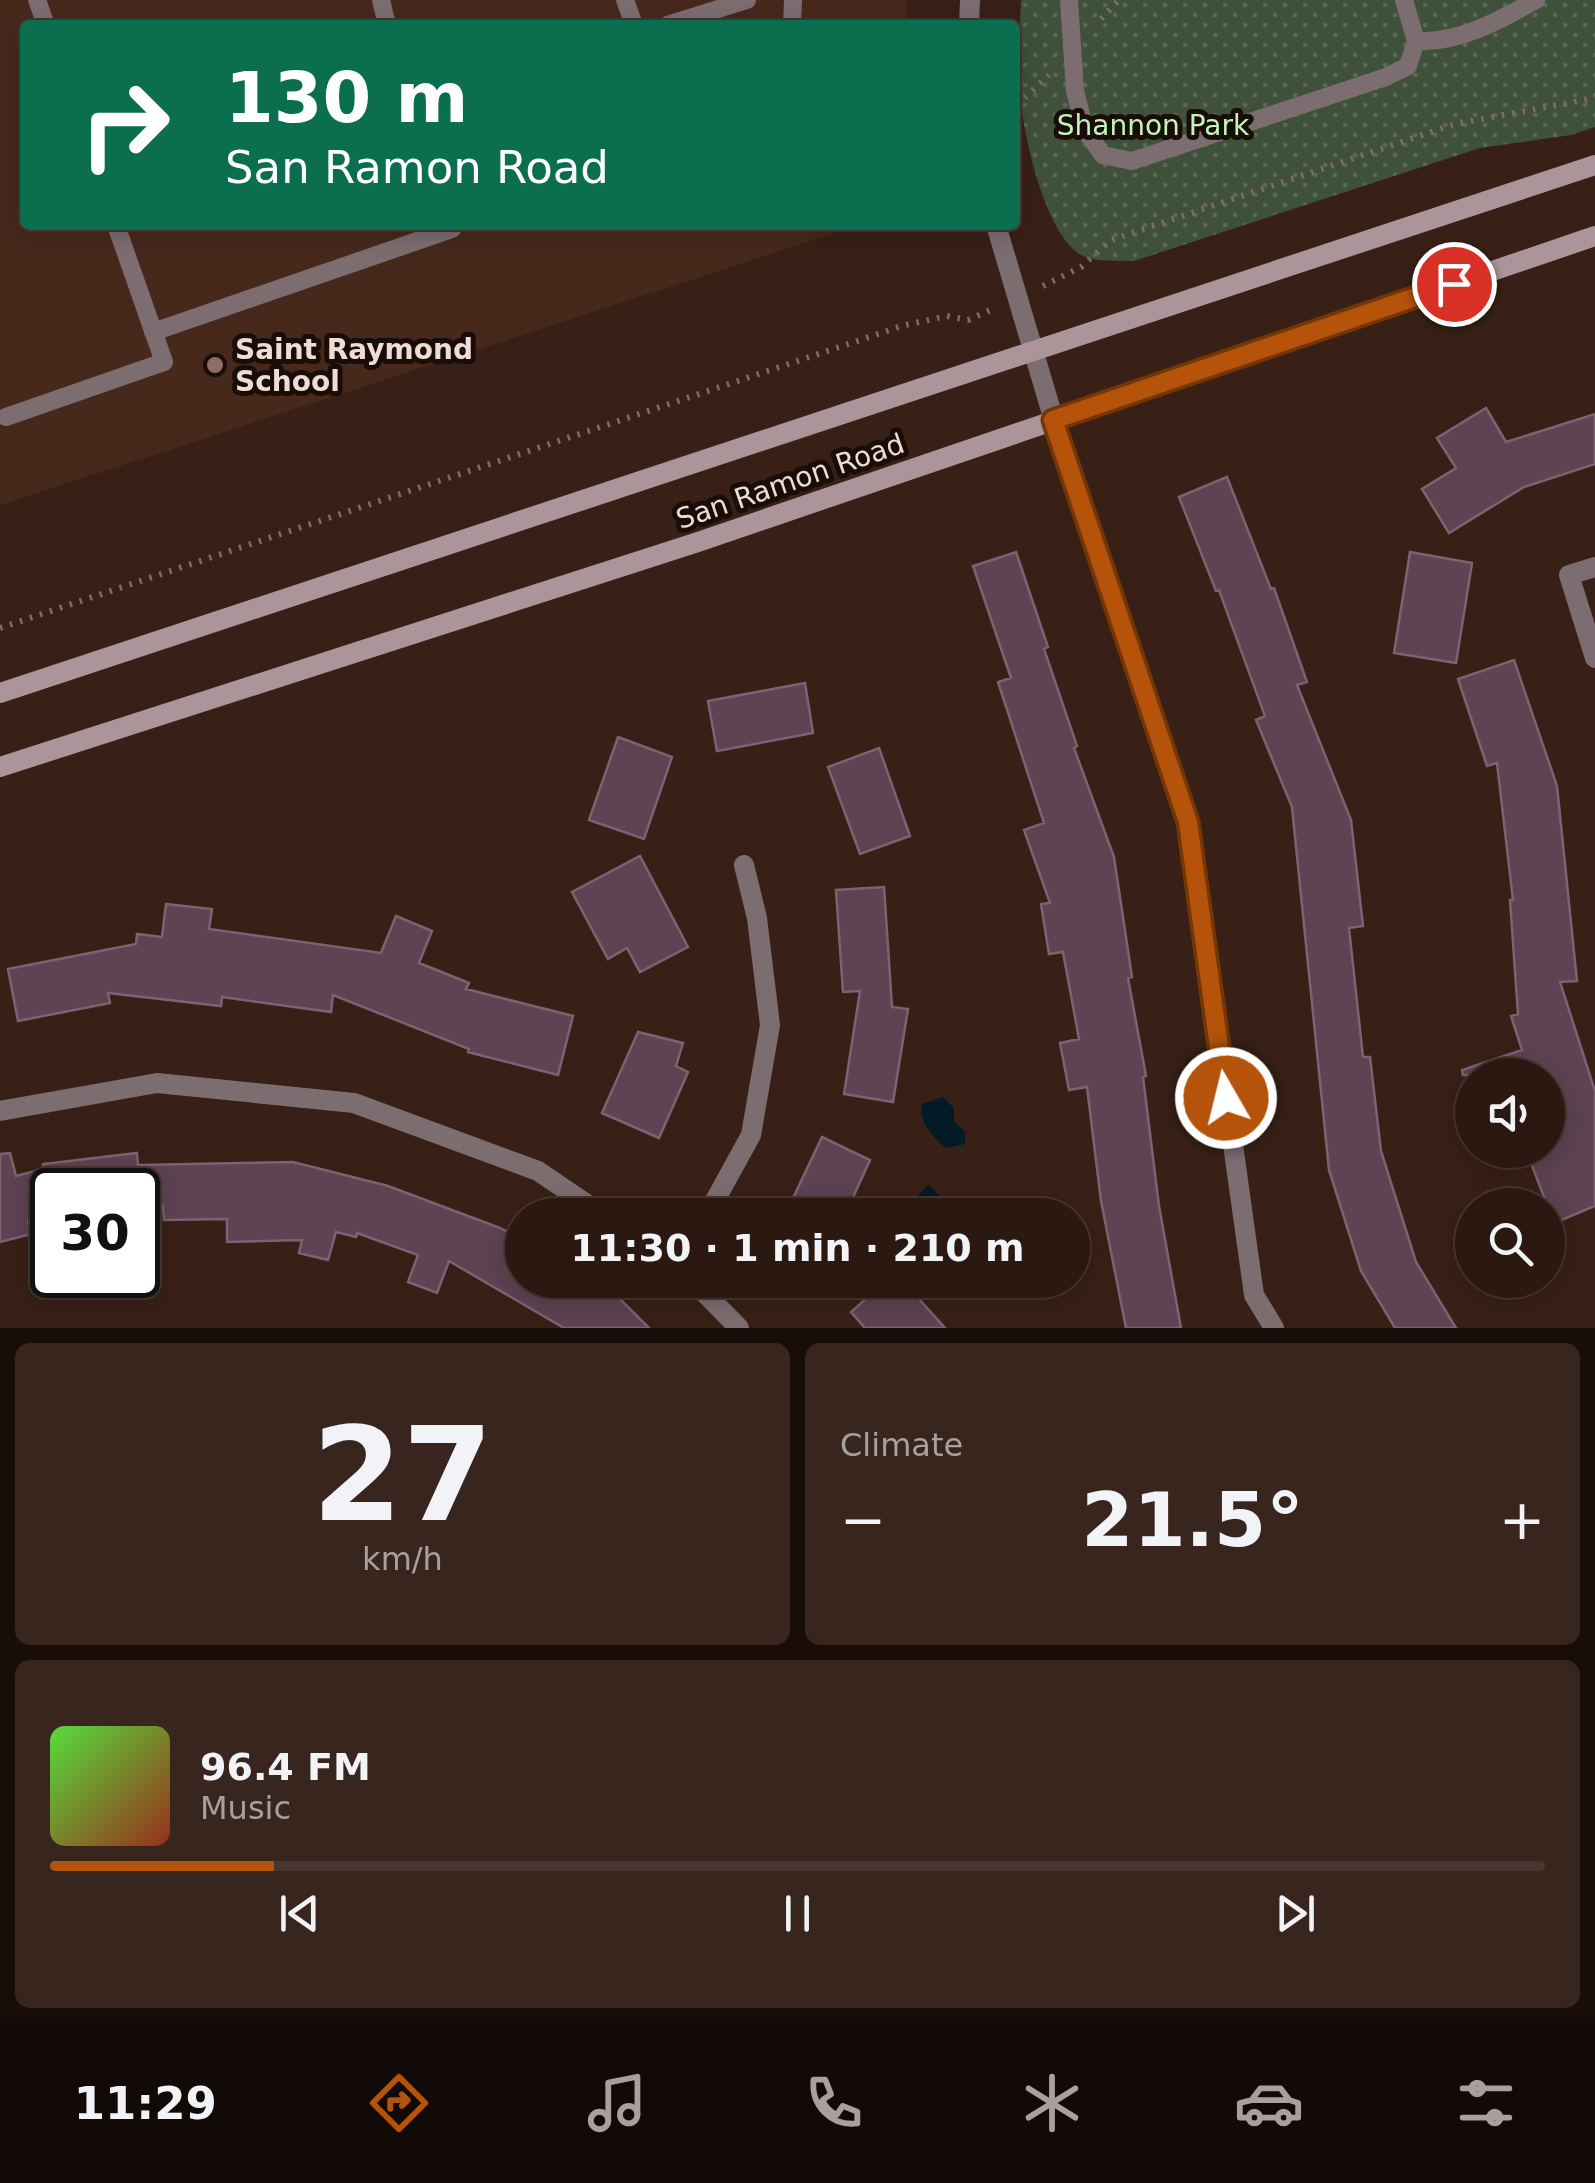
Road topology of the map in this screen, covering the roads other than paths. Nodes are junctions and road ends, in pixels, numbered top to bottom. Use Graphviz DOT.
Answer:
graph roads {
  1 [pos="747,0"];
  2 [pos="1069,0"];
  3 [pos="1404,0"];
  4 [pos="1536,0"];
  5 [pos="683,20"];
  6 [pos="1416,42"];
  7 [pos="1595,165"];
  8 [pos="118,230"];
  9 [pos="444,230"];
  10 [pos="997,230"];
  11 [pos="1595,236"];
  12 [pos="153,332"];
  13 [pos="1034,352"];
  14 [pos="6,417"];
  15 [pos="1053,420"];
  16 [pos="1595,566"];
  17 [pos="1595,658"];
  18 [pos="0,694"];
  19 [pos="0,768"];
  20 [pos="744,865"];
  21 [pos="0,1111"];
  22 [pos="578,1198"];
  23 [pos="716,1198"];
  24 [pos="709,1298"];
  25 [pos="738,1328"];
  26 [pos="1274,1328"];
  1 -- 5 [label="lane"];
  2 -- 6 [label="lane"];
  3 -- 6 [label="lane"];
  4 -- 6 [label="lane"];
  7 -- 13 [label="main road, San Ramon Road"];
  8 -- 12 [label="lane"];
  9 -- 12 [label="lane"];
  10 -- 13 [label="street"];
  11 -- 15 [label="main road, San Ramon Road"];
  12 -- 14 [label="lane"];
  13 -- 15 [label="street"];
  13 -- 18 [label="main road, San Ramon Road"];
  15 -- 19 [label="main road, San Ramon Road"];
  15 -- 26 [label="street"];
  16 -- 17 [label="street"];
  20 -- 23 [label="street"];
  21 -- 22 [label="street"];
  24 -- 25 [label="street"];
}
